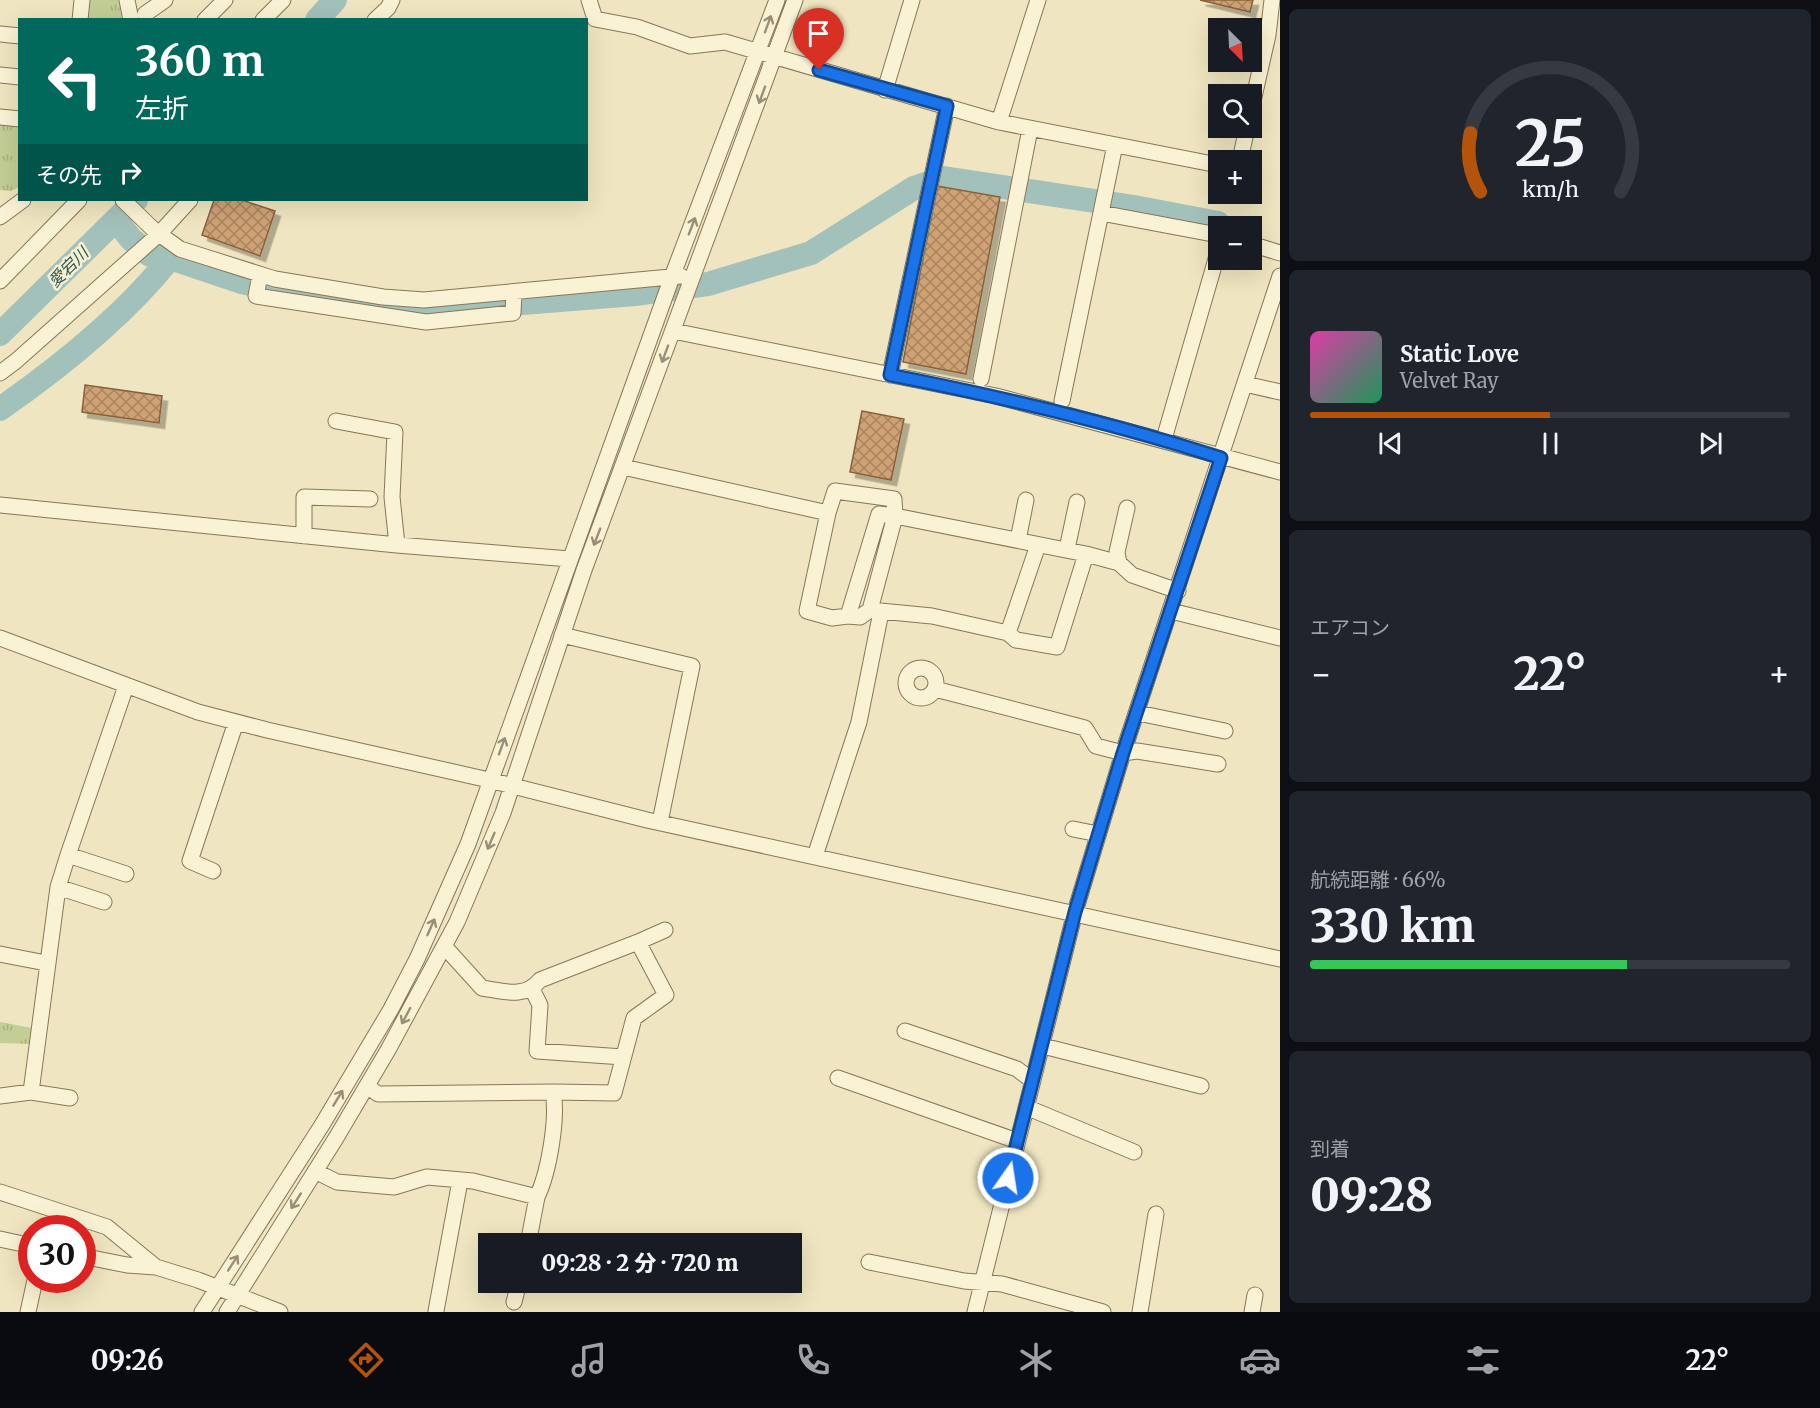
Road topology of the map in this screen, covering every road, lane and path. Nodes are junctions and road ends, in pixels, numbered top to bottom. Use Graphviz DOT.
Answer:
graph roads {
  1 [pos="78,0"];
  2 [pos="127,0"];
  3 [pos="165,0"];
  4 [pos="225,0"];
  5 [pos="283,0"];
  6 [pos="392,0"];
  7 [pos="589,0"];
  8 [pos="777,0"];
  9 [pos="795,0"];
  10 [pos="912,0"];
  11 [pos="1038,0"];
  12 [pos="1272,0"];
  13 [pos="141,13"];
  14 [pos="80,18"];
  15 [pos="207,18"];
  16 [pos="265,18"];
  17 [pos="377,18"];
  18 [pos="591,19"];
  19 [pos="0,34"];
  20 [pos="18,36"];
  21 [pos="758,52"];
  22 [pos="776,58"];
  23 [pos="0,75"];
  24 [pos="18,77"];
  25 [pos="1257,84"];
  26 [pos="885,90"];
  27 [pos="947,106"];
  28 [pos="0,117"];
  29 [pos="18,119"];
  30 [pos="999,122"];
  31 [pos="1030,129"];
  32 [pos="1115,145"];
  33 [pos="1208,163"];
  34 [pos="21,201"];
  35 [pos="78,201"];
  36 [pos="124,201"];
  37 [pos="189,201"];
  38 [pos="3,211"];
  39 [pos="1101,213"];
  40 [pos="1208,233"];
  41 [pos="155,235"];
  42 [pos="1262,247"];
  43 [pos="1280,253"];
  44 [pos="1213,270"];
  45 [pos="260,276"];
  46 [pos="694,276"];
  47 [pos="1280,276"];
  48 [pos="672,279"];
  49 [pos="0,280"];
  50 [pos="316,287"];
  51 [pos="514,293"];
  52 [pos="383,297"];
  53 [pos="453,298"];
  54 [pos="315,306"];
  55 [pos="382,316"];
  56 [pos="455,318"];
  57 [pos="673,331"];
  58 [pos="0,373"];
  59 [pos="890,375"];
  60 [pos="981,379"];
  61 [pos="1245,384"];
  62 [pos="1280,392"];
  63 [pos="1062,401"];
  64 [pos="336,421"];
  65 [pos="1164,440"];
  66 [pos="1221,458"];
  67 [pos="623,467"];
  68 [pos="1280,472"];
  69 [pos="370,499"];
  70 [pos="1026,500"];
  71 [pos="1077,502"];
  72 [pos="0,505"];
  73 [pos="1127,508"];
  74 [pos="828,513"];
  75 [pos="895,516"];
  76 [pos="304,536"];
  77 [pos="1018,540"];
  78 [pos="397,545"];
  79 [pos="1038,545"];
  80 [pos="1067,549"];
  81 [pos="1086,554"];
  82 [pos="570,559"];
  83 [pos="1119,563"];
  84 [pos="1178,591"];
  85 [pos="875,611"];
  86 [pos="1171,611"];
  87 [pos="848,616"];
  88 [pos="1008,633"];
  89 [pos="562,635"];
  90 [pos="0,638"];
  91 [pos="1280,638"];
  92 [pos="126,686"];
  93 [pos="935,689"];
  94 [pos="1138,713"];
  95 [pos="236,722"];
  96 [pos="1225,731"];
  97 [pos="1123,753"];
  98 [pos="1218,764"];
  99 [pos="489,780"];
  100 [pos="511,785"];
  101 [pos="660,822"];
  102 [pos="1073,830"];
  103 [pos="1098,834"];
  104 [pos="68,855"];
  105 [pos="815,856"];
  106 [pos="213,871"];
  107 [pos="126,874"];
  108 [pos="58,887"];
  109 [pos="104,902"];
  110 [pos="1075,912"];
  111 [pos="665,930"];
  112 [pos="638,942"];
  113 [pos="444,946"];
  114 [pos="0,954"];
  115 [pos="1280,959"];
  116 [pos="46,963"];
  117 [pos="532,989"];
  118 [pos="905,1031"];
  119 [pos="1043,1046"];
  120 [pos="623,1057"];
  121 [pos="838,1078"];
  122 [pos="1033,1081"];
  123 [pos="367,1086"];
  124 [pos="1201,1086"];
  125 [pos="31,1092"];
  126 [pos="553,1092"];
  127 [pos="0,1096"];
  128 [pos="70,1098"];
  129 [pos="1026,1107"];
  130 [pos="1017,1141"];
  131 [pos="1134,1152"];
  132 [pos="315,1171"];
  133 [pos="460,1181"];
  134 [pos="0,1192"];
  135 [pos="537,1197"];
  136 [pos="1156,1214"];
  137 [pos="530,1233"];
  138 [pos="0,1239"];
  139 [pos="18,1243"];
  140 [pos="96,1259"];
  141 [pos="869,1262"];
  142 [pos="156,1267"];
  143 [pos="983,1281"];
  144 [pos="217,1288"];
  145 [pos="32,1293"];
  146 [pos="516,1293"];
  147 [pos="237,1295"];
  148 [pos="1255,1295"];
  149 [pos="514,1302"];
  150 [pos="436,1311"];
  151 [pos="28,1312"];
  152 [pos="202,1312"];
  153 [pos="227,1312"];
  154 [pos="280,1312"];
  155 [pos="975,1312"];
  156 [pos="1103,1312"];
  157 [pos="1140,1312"];
  158 [pos="1252,1312"];
  1 -- 14 [label="street"];
  2 -- 13 [label="street"];
  3 -- 13 [label="street"];
  4 -- 15 [label="street"];
  5 -- 16 [label="street"];
  6 -- 17 [label="street"];
  7 -- 18 [label="street"];
  21 -- 8 [label="street, one-way"];
  9 -- 22 [label="street"];
  10 -- 26 [label="street"];
  11 -- 30 [label="street"];
  12 -- 25 [label="street"];
  18 -- 21 [label="street"];
  19 -- 20 [label="street"];
  21 -- 22 [label="street"];
  48 -- 21 [label="street, one-way"];
  22 -- 26 [label="street"];
  22 -- 46 [label="street, one-way"];
  23 -- 24 [label="street"];
  26 -- 27 [label="street"];
  27 -- 30 [label="street"];
  27 -- 59 [label="street"];
  28 -- 29 [label="street"];
  30 -- 31 [label="street"];
  31 -- 32 [label="street"];
  31 -- 60 [label="street"];
  32 -- 33 [label="street"];
  32 -- 39 [label="street"];
  34 -- 38 [label="street"];
  35 -- 49 [label="street"];
  36 -- 41 [label="street"];
  37 -- 41 [label="street"];
  39 -- 40 [label="street"];
  39 -- 63 [label="street"];
  41 -- 45 [label="street"];
  41 -- 58 [label="street"];
  42 -- 43 [label="street"];
  44 -- 65 [label="street"];
  45 -- 50 [label="street"];
  45 -- 54 [label="street"];
  46 -- 48 [label="street"];
  46 -- 57 [label="street"];
  47 -- 61 [label="street"];
  48 -- 51 [label="street"];
  48 -- 82 [label="street"];
  50 -- 52 [label="street"];
  50 -- 54 [label="street"];
  51 -- 53 [label="street"];
  51 -- 56 [label="street"];
  52 -- 53 [label="street"];
  52 -- 55 [label="street"];
  53 -- 56 [label="street"];
  54 -- 55 [label="street"];
  55 -- 56 [label="street"];
  57 -- 59 [label="street"];
  57 -- 67 [label="street, one-way"];
  59 -- 65 [label="street"];
  61 -- 62 [label="street"];
  61 -- 66 [label="street"];
  64 -- 78 [label="street"];
  65 -- 66 [label="street"];
  66 -- 68 [label="street"];
  66 -- 84 [label="street"];
  67 -- 74 [label="street"];
  67 -- 89 [label="street, one-way"];
  69 -- 76 [label="street"];
  70 -- 77 [label="street"];
  71 -- 80 [label="street"];
  72 -- 76 [label="street"];
  73 -- 83 [label="street"];
  74 -- 75 [label="street"];
  74 -- 87 [label="street"];
  75 -- 77 [label="street"];
  75 -- 85 [label="street"];
  75 -- 87 [label="street"];
  76 -- 78 [label="street"];
  77 -- 79 [label="street"];
  78 -- 82 [label="street"];
  79 -- 80 [label="street"];
  79 -- 88 [label="street"];
  80 -- 81 [label="street"];
  81 -- 83 [label="street"];
  81 -- 88 [label="street"];
  99 -- 82 [label="street, one-way"];
  83 -- 84 [label="street"];
  84 -- 86 [label="street"];
  85 -- 87 [label="street"];
  85 -- 88 [label="street"];
  85 -- 105 [label="street"];
  86 -- 91 [label="street"];
  86 -- 94 [label="street"];
  89 -- 100 [label="street"];
  89 -- 101 [label="street"];
  90 -- 92 [label="street"];
  92 -- 95 [label="street"];
  92 -- 104 [label="street"];
  93 -- 97 [label="street"];
  94 -- 96 [label="street"];
  94 -- 97 [label="street"];
  95 -- 99 [label="street"];
  95 -- 106 [label="street"];
  97 -- 98 [label="street"];
  97 -- 103 [label="street"];
  99 -- 100 [label="street"];
  144 -- 99 [label="street, one-way"];
  100 -- 101 [label="street"];
  100 -- 113 [label="street, one-way"];
  101 -- 105 [label="street"];
  102 -- 103 [label="street"];
  103 -- 110 [label="street"];
  104 -- 107 [label="street"];
  104 -- 108 [label="street"];
  105 -- 110 [label="street"];
  108 -- 109 [label="street"];
  108 -- 116 [label="street"];
  110 -- 115 [label="street"];
  110 -- 119 [label="street"];
  111 -- 112 [label="street"];
  112 -- 117 [label="street"];
  112 -- 120 [label="street"];
  113 -- 117 [label="street"];
  113 -- 123 [label="street, one-way"];
  114 -- 116 [label="street"];
  116 -- 125 [label="street"];
  117 -- 120 [label="street"];
  118 -- 122 [label="street"];
  119 -- 122 [label="street"];
  119 -- 124 [label="street"];
  120 -- 126 [label="street"];
  121 -- 130 [label="street"];
  122 -- 129 [label="street"];
  123 -- 126 [label="street"];
  123 -- 132 [label="street"];
  125 -- 127 [label="street"];
  125 -- 128 [label="street"];
  126 -- 135 [label="street"];
  129 -- 130 [label="street"];
  129 -- 131 [label="street"];
  130 -- 143 [label="street"];
  132 -- 133 [label="street"];
  132 -- 147 [label="street, one-way"];
  133 -- 135 [label="street"];
  133 -- 150 [label="street"];
  134 -- 142 [label="street"];
  135 -- 137 [label="street"];
  136 -- 157 [label="street"];
  138 -- 139 [label="street"];
  140 -- 142 [label="street"];
  141 -- 143 [label="street"];
  142 -- 144 [label="street"];
  143 -- 155 [label="street"];
  143 -- 156 [label="street"];
  144 -- 147 [label="street"];
  144 -- 152 [label="street"];
  145 -- 151 [label="street"];
  146 -- 149 [label="street"];
  147 -- 153 [label="street"];
  147 -- 154 [label="street"];
  148 -- 158 [label="street"];
}
